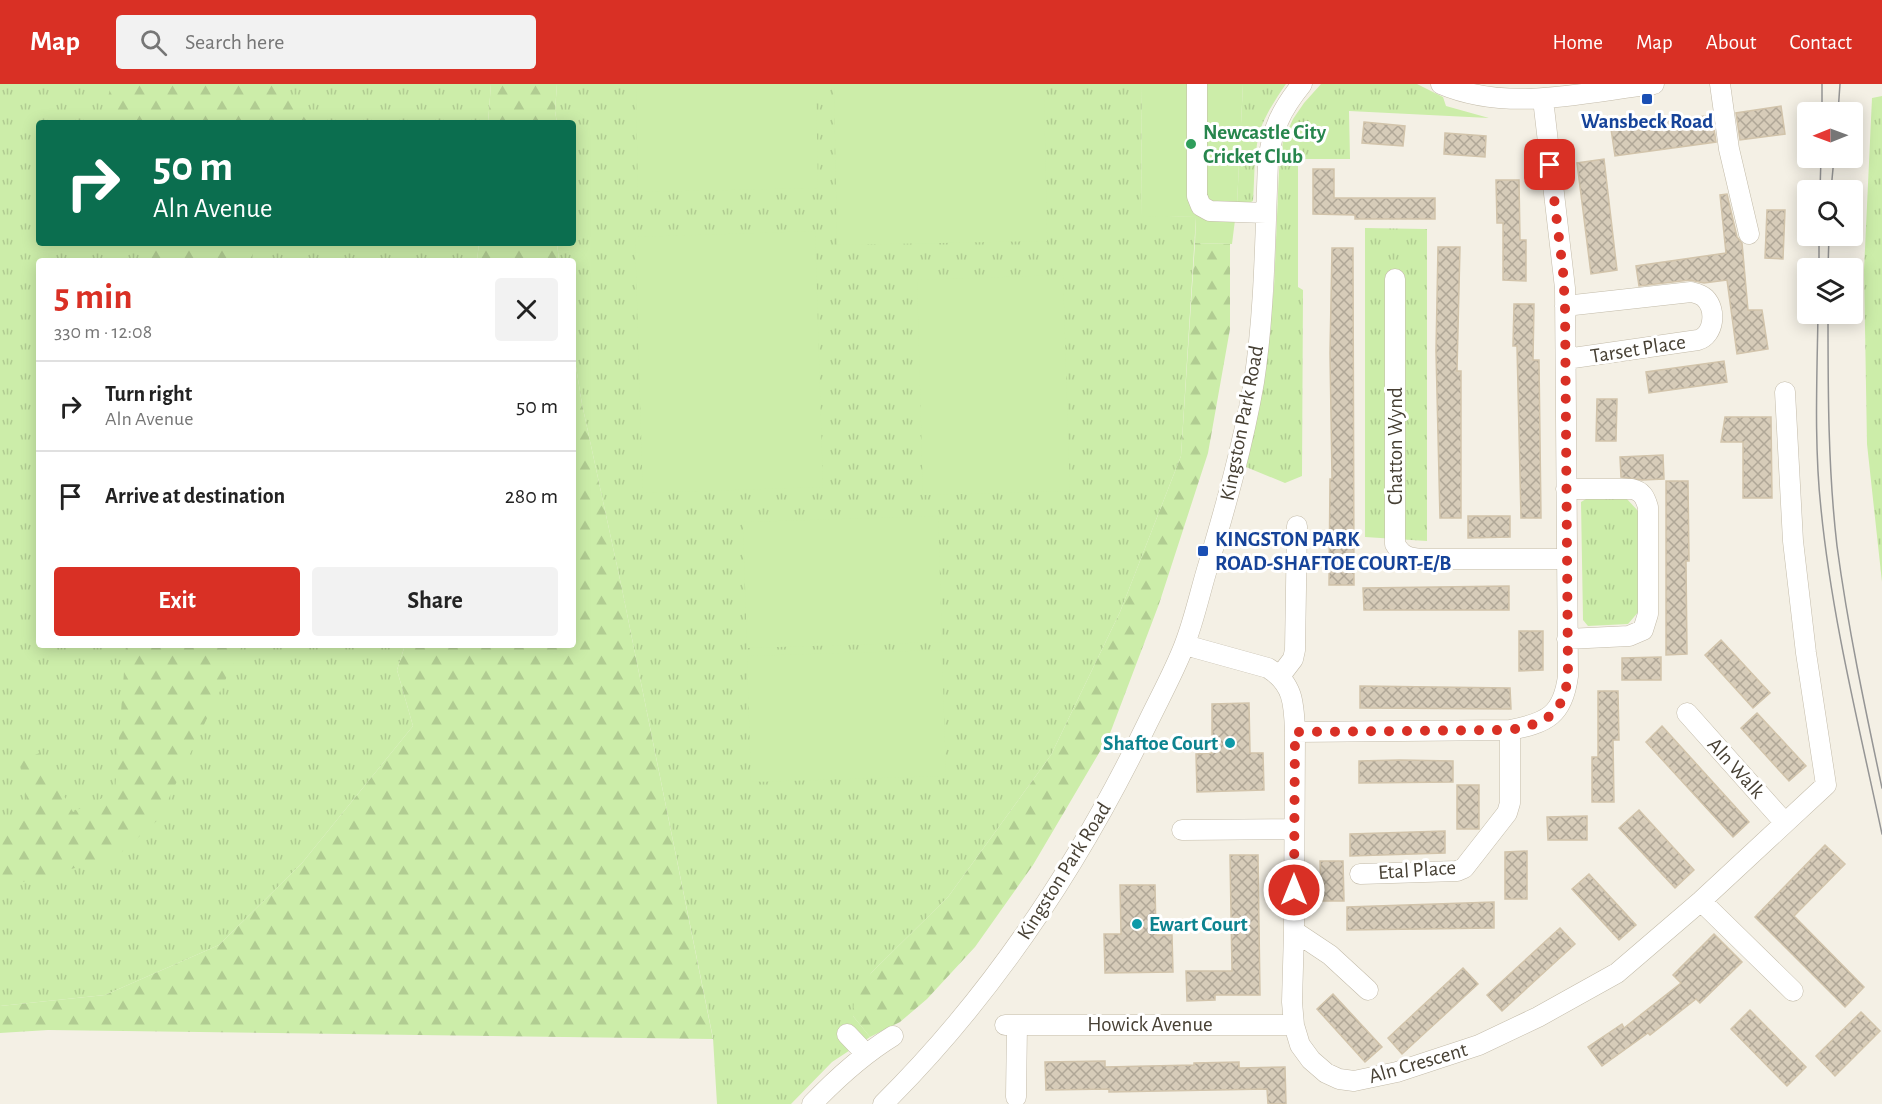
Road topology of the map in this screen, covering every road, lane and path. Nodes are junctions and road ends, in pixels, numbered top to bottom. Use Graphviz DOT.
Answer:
graph roads {
  1 [pos="1197,84"];
  2 [pos="1302,84"];
  3 [pos="1442,84"];
  4 [pos="1647,84"];
  5 [pos="1654,84"];
  6 [pos="1720,84"];
  7 [pos="1543,99"];
  8 [pos="1266,213"];
  9 [pos="1749,234"];
  10 [pos="1395,279"];
  11 [pos="1565,306"];
  12 [pos="1566,360"];
  13 [pos="1785,392"];
  14 [pos="1566,489"];
  15 [pos="1297,526"];
  16 [pos="1567,559"];
  17 [pos="1568,639"];
  18 [pos="1185,645"];
  19 [pos="1280,676"];
  20 [pos="1687,713"];
  21 [pos="1510,730"];
  22 [pos="1295,732"];
  23 [pos="1785,823"];
  24 [pos="1294,829"];
  25 [pos="1182,830"];
  26 [pos="1360,874"];
  27 [pos="1701,901"];
  28 [pos="1294,931"];
  29 [pos="1368,990"];
  30 [pos="1793,991"];
  31 [pos="1294,1025"];
  32 [pos="847,1034"];
  33 [pos="893,1036"];
  34 [pos="866,1054"];
  35 [pos="1016,1097"];
  36 [pos="812,1104"];
  37 [pos="883,1104"];
  1 -- 8 [label="street"];
  2 -- 8 [label="street, Kingston Park Road"];
  3 -- 7 [label="street"];
  4 -- 5 [label="street"];
  4 -- 7 [label="street"];
  6 -- 9 [label="street"];
  7 -- 11 [label="street"];
  8 -- 18 [label="street, Kingston Park Road"];
  10 -- 16 [label="street, Chatton Wynd"];
  11 -- 12 [label="street"];
  11 -- 12 [label="street, Tarset Place"];
  12 -- 14 [label="street"];
  13 -- 23 [label="street, Aln Crescent"];
  14 -- 16 [label="street"];
  14 -- 17 [label="street"];
  15 -- 19 [label="street"];
  16 -- 17 [label="street"];
  17 -- 21 [label="street"];
  18 -- 19 [label="street"];
  18 -- 37 [label="street, Kingston Park Road"];
  19 -- 22 [label="street, Aln Crescent"];
  20 -- 23 [label="street, Aln Walk"];
  21 -- 22 [label="street"];
  21 -- 26 [label="street, Etal Place"];
  22 -- 24 [label="street, Aln Crescent"];
  23 -- 27 [label="street, Aln Crescent"];
  24 -- 25 [label="street"];
  24 -- 28 [label="street, Aln Crescent"];
  27 -- 30 [label="street"];
  27 -- 31 [label="street, Aln Crescent"];
  28 -- 29 [label="street"];
  28 -- 31 [label="street, Aln Crescent"];
  31 -- 35 [label="street, Howick Avenue"];
  32 -- 34 [label="street"];
  33 -- 34 [label="street"];
  34 -- 36 [label="street"];
}
